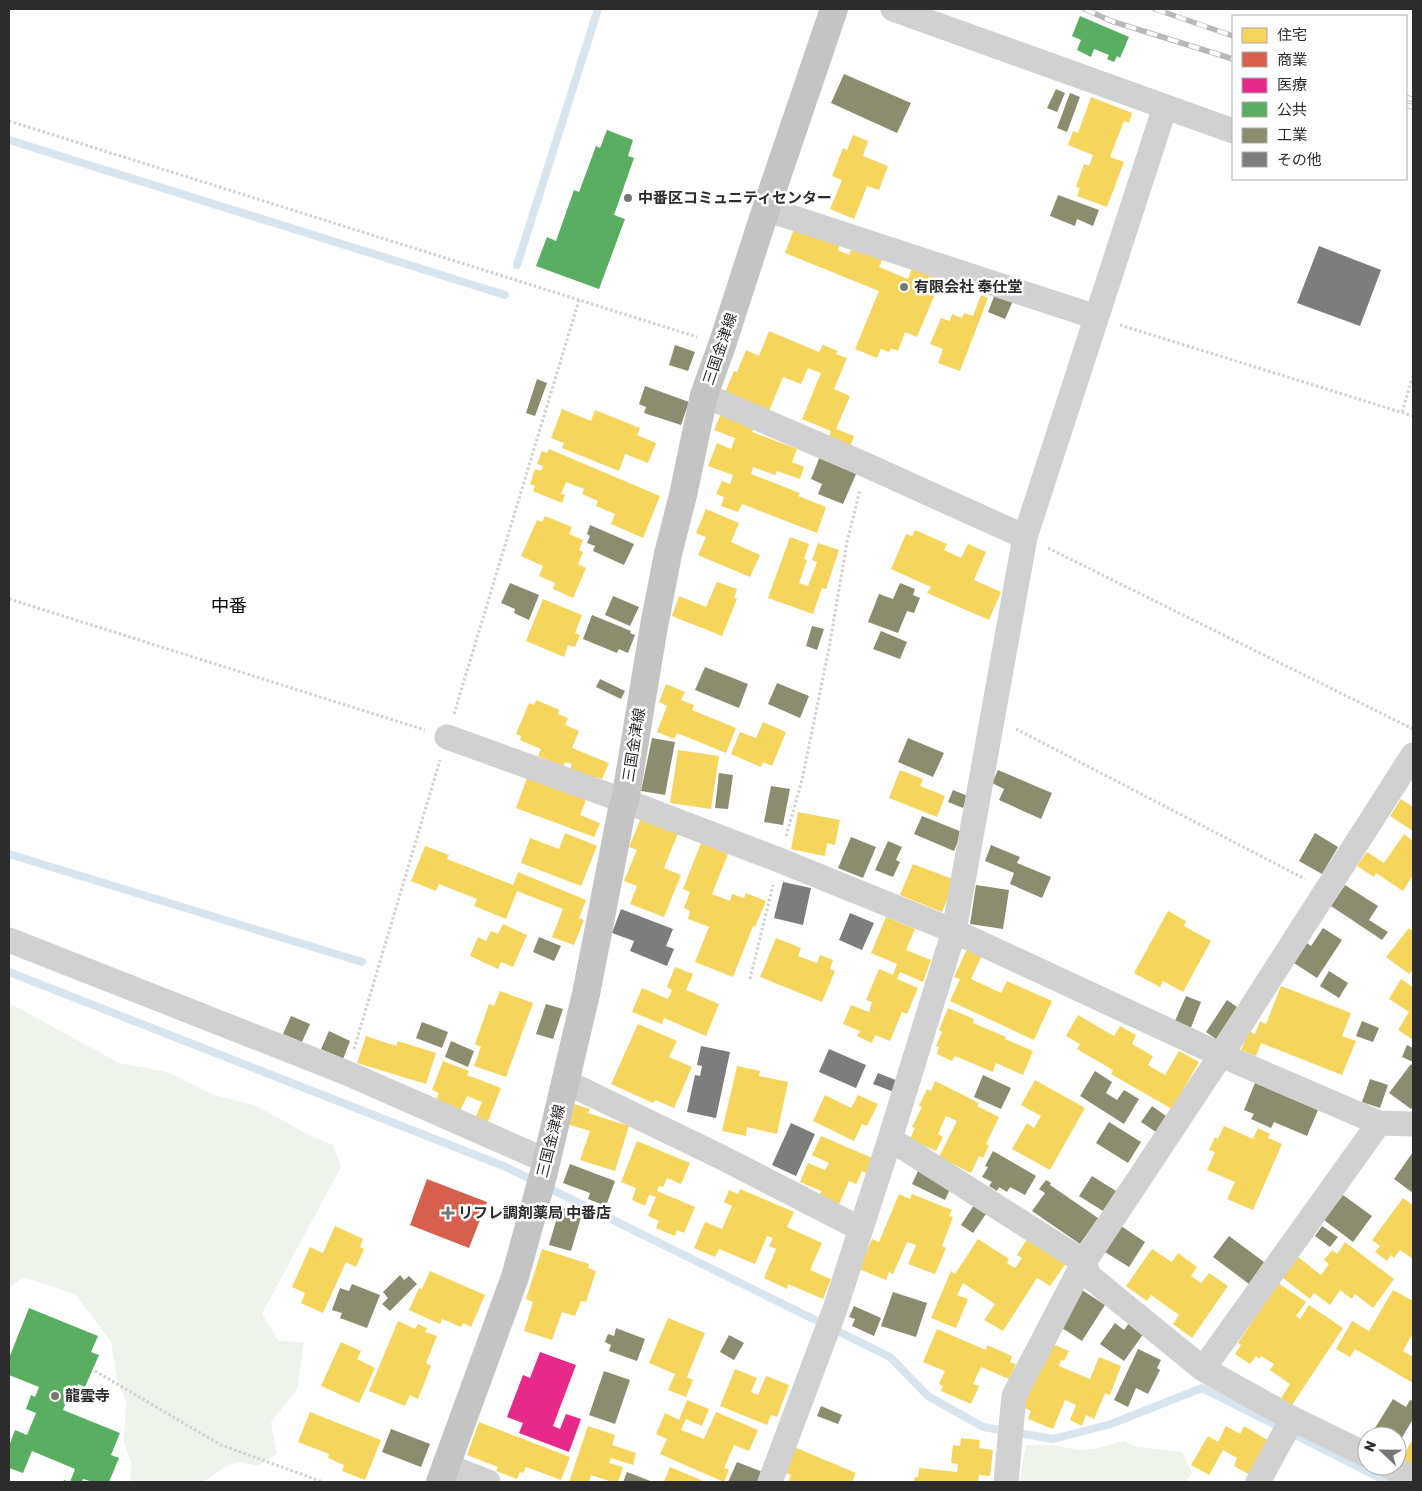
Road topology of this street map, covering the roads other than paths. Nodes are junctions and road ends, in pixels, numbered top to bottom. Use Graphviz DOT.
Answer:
graph roads {
  1 [pos="834,9"];
  2 [pos="893,9"];
  3 [pos="1165,107"];
  4 [pos="1232,131"];
  5 [pos="766,209"];
  6 [pos="1096,317"];
  7 [pos="704,395"];
  8 [pos="1025,537"];
  9 [pos="447,737"];
  10 [pos="1413,755"];
  11 [pos="625,801"];
  12 [pos="954,931"];
  13 [pos="9,940"];
  14 [pos="1221,1055"];
  15 [pos="566,1082"];
  16 [pos="1379,1123"];
  17 [pos="1413,1124"];
  18 [pos="890,1139"];
  19 [pos="542,1176"];
  20 [pos="861,1229"];
  21 [pos="1084,1262"];
  22 [pos="1203,1369"];
  23 [pos="1287,1428"];
  24 [pos="1357,1452"];
  25 [pos="443,1474"];
  26 [pos="488,1482"];
  27 [pos="770,1482"];
  28 [pos="1006,1482"];
  29 [pos="1258,1482"];
  1 -- 5 [label="main road, 三国金津線"];
  2 -- 3 [label="street"];
  3 -- 4 [label="street"];
  3 -- 6 [label="street"];
  5 -- 6 [label="street"];
  5 -- 7 [label="main road, 三国金津線"];
  6 -- 8 [label="street"];
  7 -- 8 [label="street"];
  7 -- 11 [label="main road, 三国金津線"];
  8 -- 12 [label="street"];
  9 -- 11 [label="street"];
  10 -- 14 [label="street"];
  11 -- 12 [label="street"];
  11 -- 15 [label="main road, 三国金津線"];
  12 -- 14 [label="street"];
  12 -- 18 [label="street"];
  13 -- 19 [label="street"];
  14 -- 16 [label="street"];
  14 -- 21 [label="street"];
  15 -- 19 [label="main road, 三国金津線"];
  15 -- 20 [label="street"];
  16 -- 17 [label="street"];
  16 -- 22 [label="street"];
  18 -- 20 [label="street"];
  18 -- 21 [label="street"];
  19 -- 25 [label="main road, 三国金津線"];
  20 -- 27 [label="street"];
  21 -- 22 [label="street"];
  21 -- 28 [label="street"];
  22 -- 23 [label="street"];
  23 -- 24 [label="street"];
  23 -- 29 [label="street"];
  25 -- 26 [label="street"];
}
